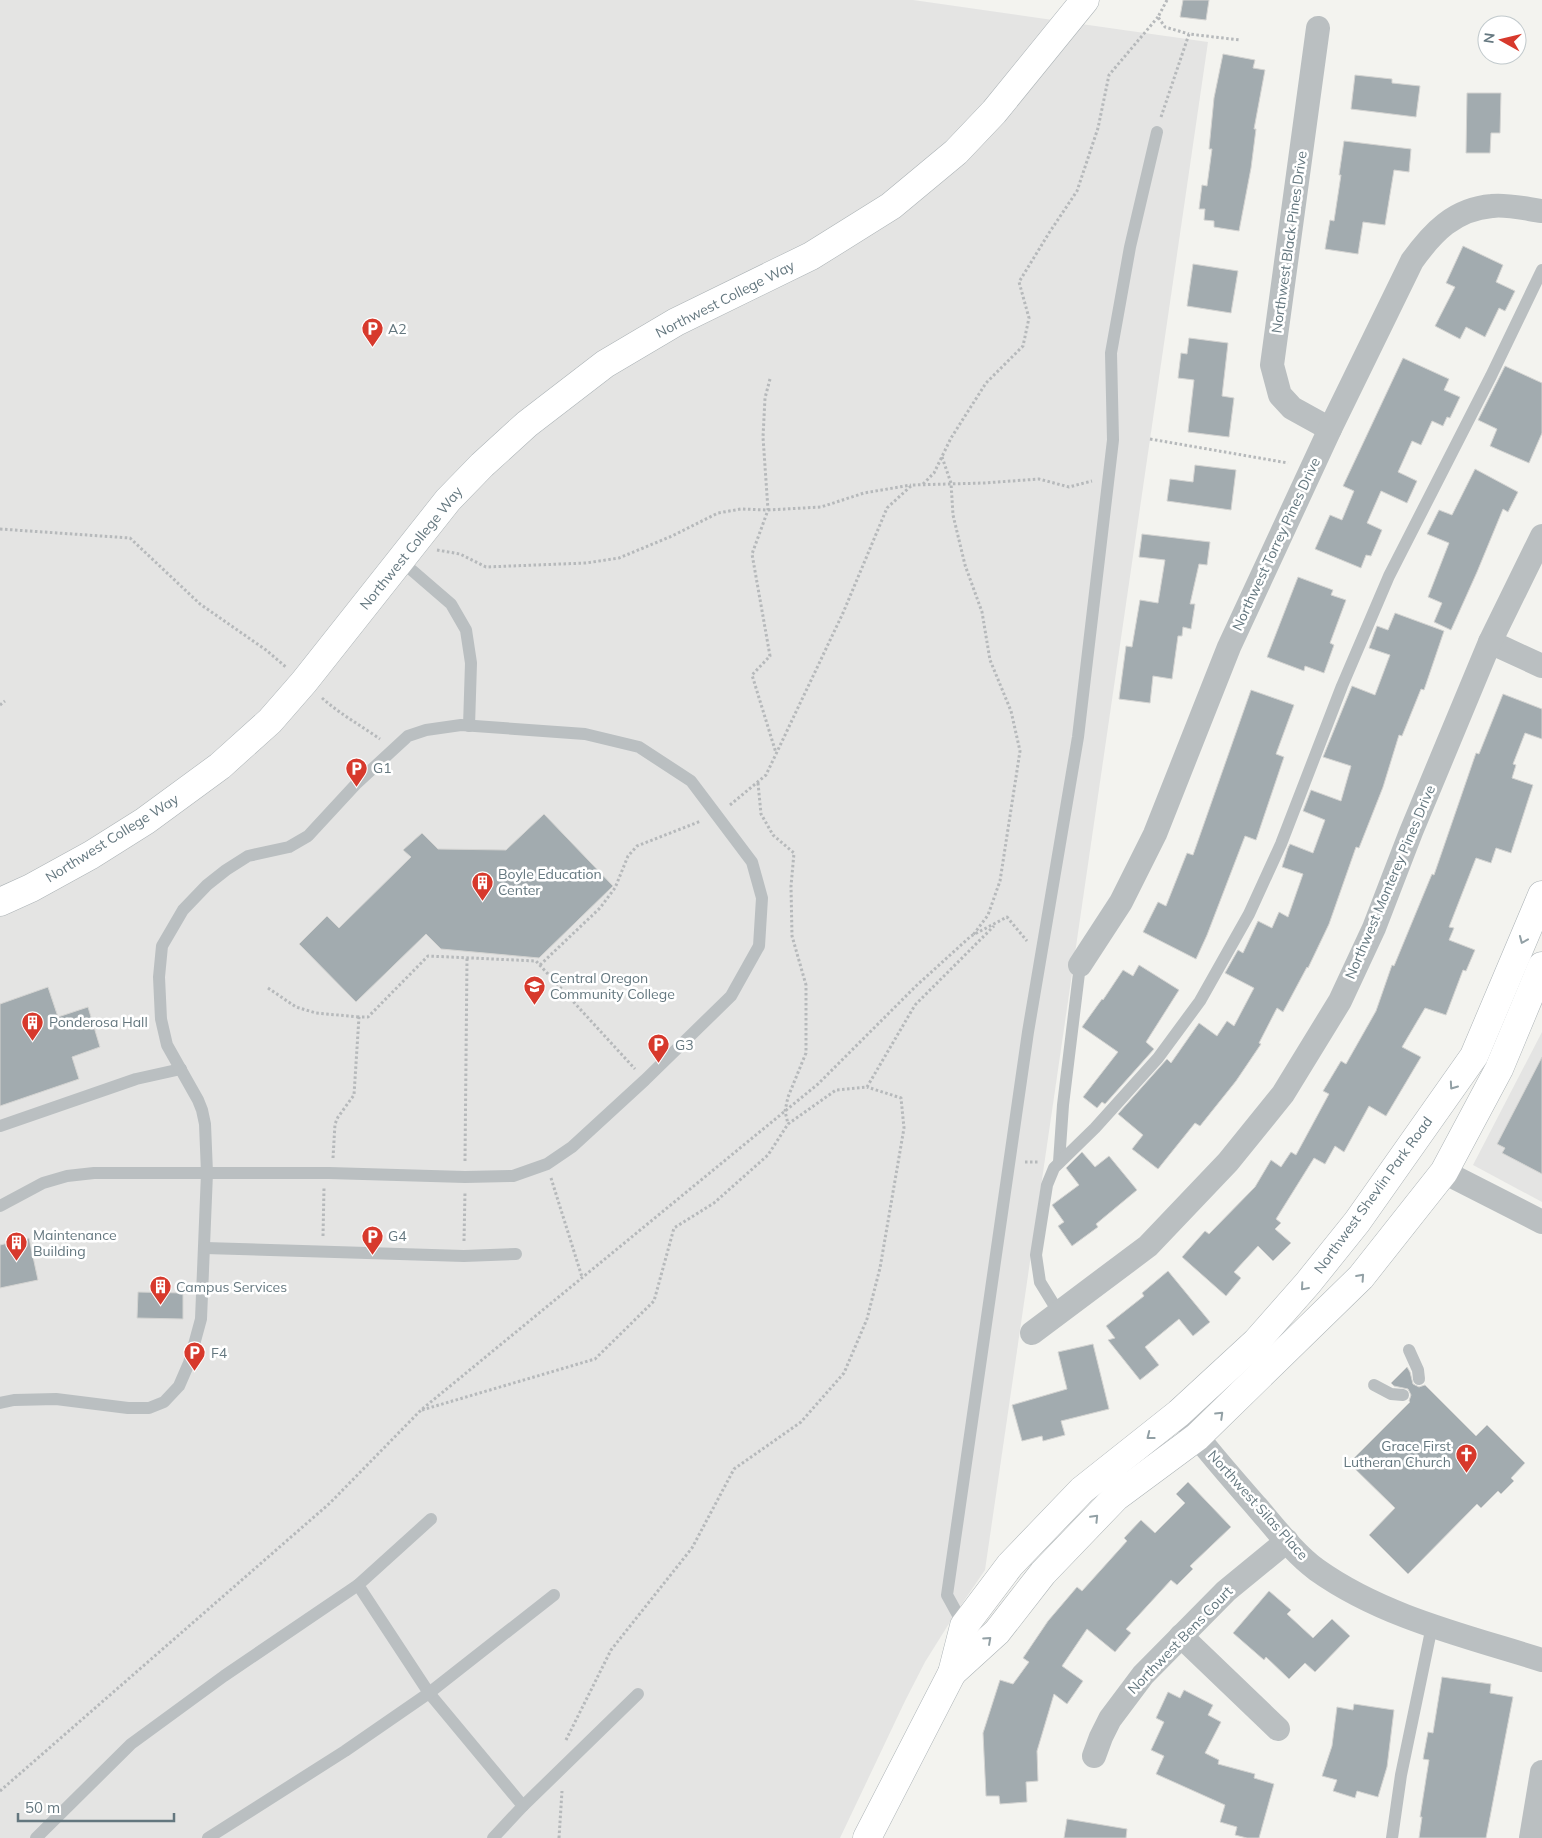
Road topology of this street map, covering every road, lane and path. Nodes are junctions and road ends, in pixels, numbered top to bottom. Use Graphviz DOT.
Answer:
graph roads {
  1 [pos="1085,0"];
  2 [pos="1167,0"];
  3 [pos="1158,18"];
  4 [pos="1318,28"];
  5 [pos="1189,34"];
  6 [pos="1240,40"];
  7 [pos="1156,132"];
  8 [pos="1542,211"];
  9 [pos="1542,270"];
  10 [pos="770,378"];
  11 [pos="1330,429"];
  12 [pos="1150,440"];
  13 [pos="942,456"];
  14 [pos="1288,463"];
  15 [pos="1109,477"];
  16 [pos="951,484"];
  17 [pos="912,485"];
  18 [pos="922,485"];
  19 [pos="768,510"];
  20 [pos="0,529"];
  21 [pos="1542,536"];
  22 [pos="407,551"];
  23 [pos="1490,642"];
  24 [pos="1542,666"];
  25 [pos="304,682"];
  26 [pos="5,701"];
  27 [pos="0,705"];
  28 [pos="469,726"];
  29 [pos="394,750"];
  30 [pos="776,754"];
  31 [pos="758,782"];
  32 [pos="718,815"];
  33 [pos="1542,896"];
  34 [pos="0,902"];
  35 [pos="998,922"];
  36 [pos="972,936"];
  37 [pos="1040,957"];
  38 [pos="467,958"];
  39 [pos="540,965"];
  40 [pos="1080,965"];
  41 [pos="1542,966"];
  42 [pos="268,988"];
  43 [pos="359,1017"];
  44 [pos="181,1069"];
  45 [pos="645,1080"];
  46 [pos="867,1087"];
  47 [pos="785,1111"];
  48 [pos="788,1124"];
  49 [pos="0,1126"];
  50 [pos="1009,1161"];
  51 [pos="1059,1162"];
  52 [pos="547,1164"];
  53 [pos="1444,1172"];
  54 [pos="207,1173"];
  55 [pos="329,1173"];
  56 [pos="465,1177"];
  57 [pos="0,1206"];
  58 [pos="1542,1222"];
  59 [pos="205,1248"];
  60 [pos="322,1252"];
  61 [pos="516,1254"];
  62 [pos="464,1256"];
  63 [pos="582,1278"];
  64 [pos="1059,1313"];
  65 [pos="1032,1333"];
  66 [pos="1409,1350"];
  67 [pos="1419,1379"];
  68 [pos="1374,1384"];
  69 [pos="1403,1395"];
  70 [pos="0,1403"];
  71 [pos="421,1410"];
  72 [pos="1179,1413"];
  73 [pos="1197,1437"];
  74 [pos="431,1519"];
  75 [pos="1287,1541"];
  76 [pos="358,1585"];
  77 [pos="554,1595"];
  78 [pos="964,1626"];
  79 [pos="1432,1626"];
  80 [pos="1181,1636"];
  81 [pos="1542,1660"];
  82 [pos="952,1673"];
  83 [pos="429,1693"];
  84 [pos="638,1694"];
  85 [pos="1278,1729"];
  86 [pos="1094,1756"];
  87 [pos="564,1767"];
  88 [pos="1542,1772"];
  89 [pos="0,1791"];
  90 [pos="523,1806"];
  91 [pos="35,1838"];
  92 [pos="208,1838"];
  93 [pos="493,1838"];
  94 [pos="559,1838"];
  95 [pos="867,1838"];
  96 [pos="1392,1838"];
  97 [pos="1531,1838"];
  1 -- 22 [label="main road, Northwest College Way"];
  2 -- 3 [label="path"];
  3 -- 5 [label="path"];
  3 -- 13 [label="path"];
  4 -- 11 [label="street, Northwest Black Pines Drive"];
  5 -- 6 [label="path"];
  5 -- 7 [label="path"];
  7 -- 15 [label="lane"];
  8 -- 11 [label="street, Northwest Torrey Pines Drive"];
  9 -- 51 [label="lane"];
  10 -- 19 [label="path"];
  11 -- 40 [label="street, Northwest Torrey Pines Drive"];
  12 -- 14 [label="path"];
  13 -- 16 [label="path"];
  13 -- 18 [label="path"];
  15 -- 16 [label="path"];
  15 -- 37 [label="lane"];
  16 -- 18 [label="path"];
  16 -- 36 [label="path"];
  17 -- 18 [label="path"];
  17 -- 19 [label="path"];
  17 -- 30 [label="path"];
  19 -- 22 [label="path"];
  19 -- 30 [label="path"];
  20 -- 25 [label="path"];
  21 -- 23 [label="street, Northwest Monterey Pines Drive"];
  22 -- 25 [label="main road, Northwest College Way"];
  22 -- 28 [label="lane"];
  23 -- 24 [label="street"];
  23 -- 64 [label="street, Northwest Monterey Pines Drive"];
  25 -- 29 [label="path"];
  25 -- 34 [label="main road, Northwest College Way"];
  26 -- 27 [label="path"];
  28 -- 29 [label="lane"];
  28 -- 32 [label="lane"];
  29 -- 44 [label="lane"];
  30 -- 31 [label="path"];
  31 -- 32 [label="path"];
  31 -- 47 [label="path"];
  32 -- 39 [label="path"];
  32 -- 45 [label="lane"];
  33 -- 72 [label="main road, Northwest Shevlin Park Road, one-way"];
  35 -- 36 [label="path"];
  35 -- 37 [label="path"];
  35 -- 46 [label="path"];
  36 -- 47 [label="path"];
  37 -- 50 [label="lane"];
  38 -- 39 [label="path"];
  38 -- 43 [label="path"];
  38 -- 56 [label="path"];
  39 -- 45 [label="path"];
  40 -- 51 [label="lane"];
  41 -- 53 [label="main road, Northwest Shevlin Park Road"];
  42 -- 43 [label="path"];
  43 -- 55 [label="path"];
  44 -- 49 [label="lane"];
  44 -- 54 [label="lane"];
  45 -- 52 [label="lane"];
  46 -- 48 [label="path"];
  46 -- 87 [label="path"];
  47 -- 48 [label="path"];
  47 -- 63 [label="path"];
  48 -- 71 [label="path"];
  50 -- 51 [label="path"];
  50 -- 78 [label="lane"];
  51 -- 64 [label="lane"];
  52 -- 56 [label="lane"];
  52 -- 63 [label="path"];
  53 -- 58 [label="street"];
  73 -- 53 [label="main road, Northwest Shevlin Park Road, one-way"];
  54 -- 55 [label="lane"];
  54 -- 57 [label="lane"];
  54 -- 59 [label="lane"];
  55 -- 56 [label="lane"];
  55 -- 60 [label="path"];
  56 -- 62 [label="path"];
  59 -- 60 [label="lane"];
  59 -- 70 [label="lane"];
  60 -- 62 [label="lane"];
  61 -- 62 [label="lane"];
  63 -- 71 [label="path"];
  64 -- 65 [label="street, Northwest Monterey Pines Drive"];
  66 -- 67 [label="lane"];
  68 -- 69 [label="lane"];
  71 -- 89 [label="path"];
  72 -- 73 [label="street, Northwest Silas Place"];
  72 -- 78 [label="main road, Northwest Shevlin Park Road, one-way"];
  73 -- 75 [label="street, Northwest Silas Place"];
  82 -- 73 [label="main road, Northwest Shevlin Park Road, one-way"];
  74 -- 76 [label="lane"];
  75 -- 79 [label="street, Northwest Silas Place"];
  75 -- 80 [label="street, Northwest Bens Court"];
  76 -- 83 [label="lane"];
  76 -- 91 [label="lane"];
  77 -- 83 [label="lane"];
  78 -- 82 [label="main road, Northwest Shevlin Park Road"];
  79 -- 81 [label="street, Northwest Silas Place"];
  79 -- 96 [label="lane"];
  80 -- 85 [label="street"];
  80 -- 86 [label="street, Northwest Bens Court"];
  82 -- 95 [label="main road, Northwest Shevlin Park Road"];
  83 -- 90 [label="lane"];
  83 -- 92 [label="lane"];
  84 -- 87 [label="lane"];
  87 -- 90 [label="lane"];
  87 -- 94 [label="path"];
  88 -- 97 [label="street"];
  90 -- 93 [label="lane"];
}
